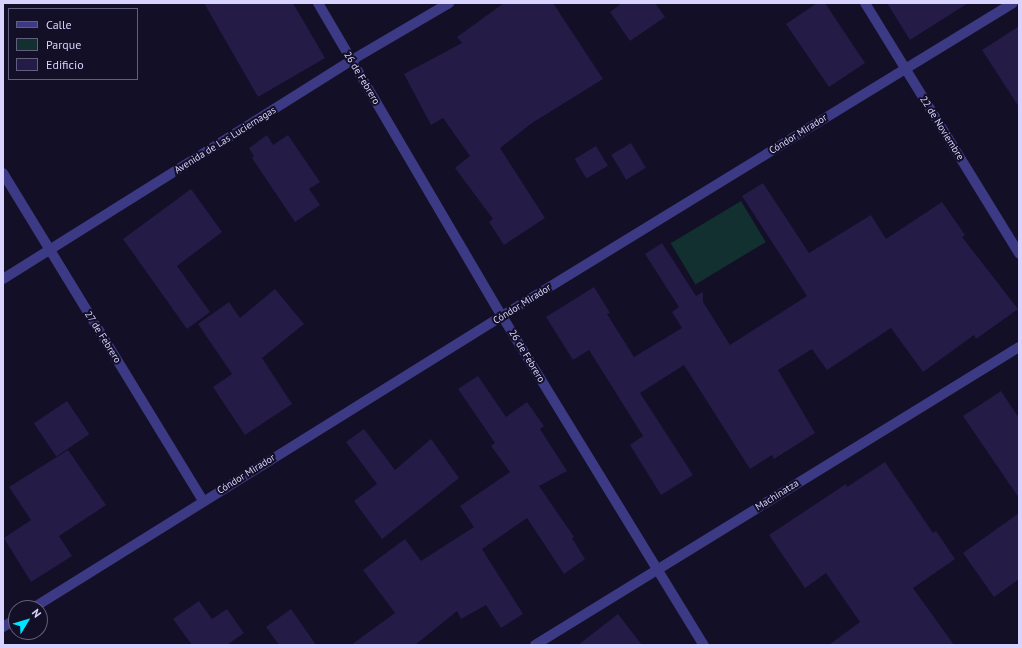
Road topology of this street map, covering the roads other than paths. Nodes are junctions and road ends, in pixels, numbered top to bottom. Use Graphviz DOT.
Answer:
graph roads {
  1 [pos="318,3"];
  2 [pos="449,3"];
  3 [pos="865,3"];
  4 [pos="1013,3"];
  5 [pos="352,60"];
  6 [pos="905,68"];
  7 [pos="3,173"];
  8 [pos="50,251"];
  9 [pos="1019,253"];
  10 [pos="3,279"];
  11 [pos="502,316"];
  12 [pos="1019,347"];
  13 [pos="204,501"];
  14 [pos="657,569"];
  15 [pos="46,600"];
  16 [pos="535,645"];
  17 [pos="704,645"];
  1 -- 5 [label="street, 26 de Febrero"];
  2 -- 5 [label="street, Avenida de Las Luciernagas"];
  3 -- 6 [label="street, 22 de Noviembre"];
  4 -- 6 [label="street, Cóndor Mirador"];
  5 -- 8 [label="street, Avenida de Las Luciernagas"];
  5 -- 11 [label="street, 26 de Febrero"];
  6 -- 9 [label="street, 22 de Noviembre"];
  6 -- 11 [label="street, Cóndor Mirador"];
  7 -- 8 [label="street, 27 de Febrero"];
  8 -- 10 [label="street, Avenida de Las Luciernagas"];
  8 -- 13 [label="street, 27 de Febrero"];
  11 -- 13 [label="street, Cóndor Mirador"];
  11 -- 14 [label="street, 26 de Febrero"];
  12 -- 14 [label="street, Machinatza"];
  13 -- 15 [label="street, Cóndor Mirador"];
  14 -- 16 [label="street, Machinatza"];
  14 -- 17 [label="street, 26 de Febrero"];
}
